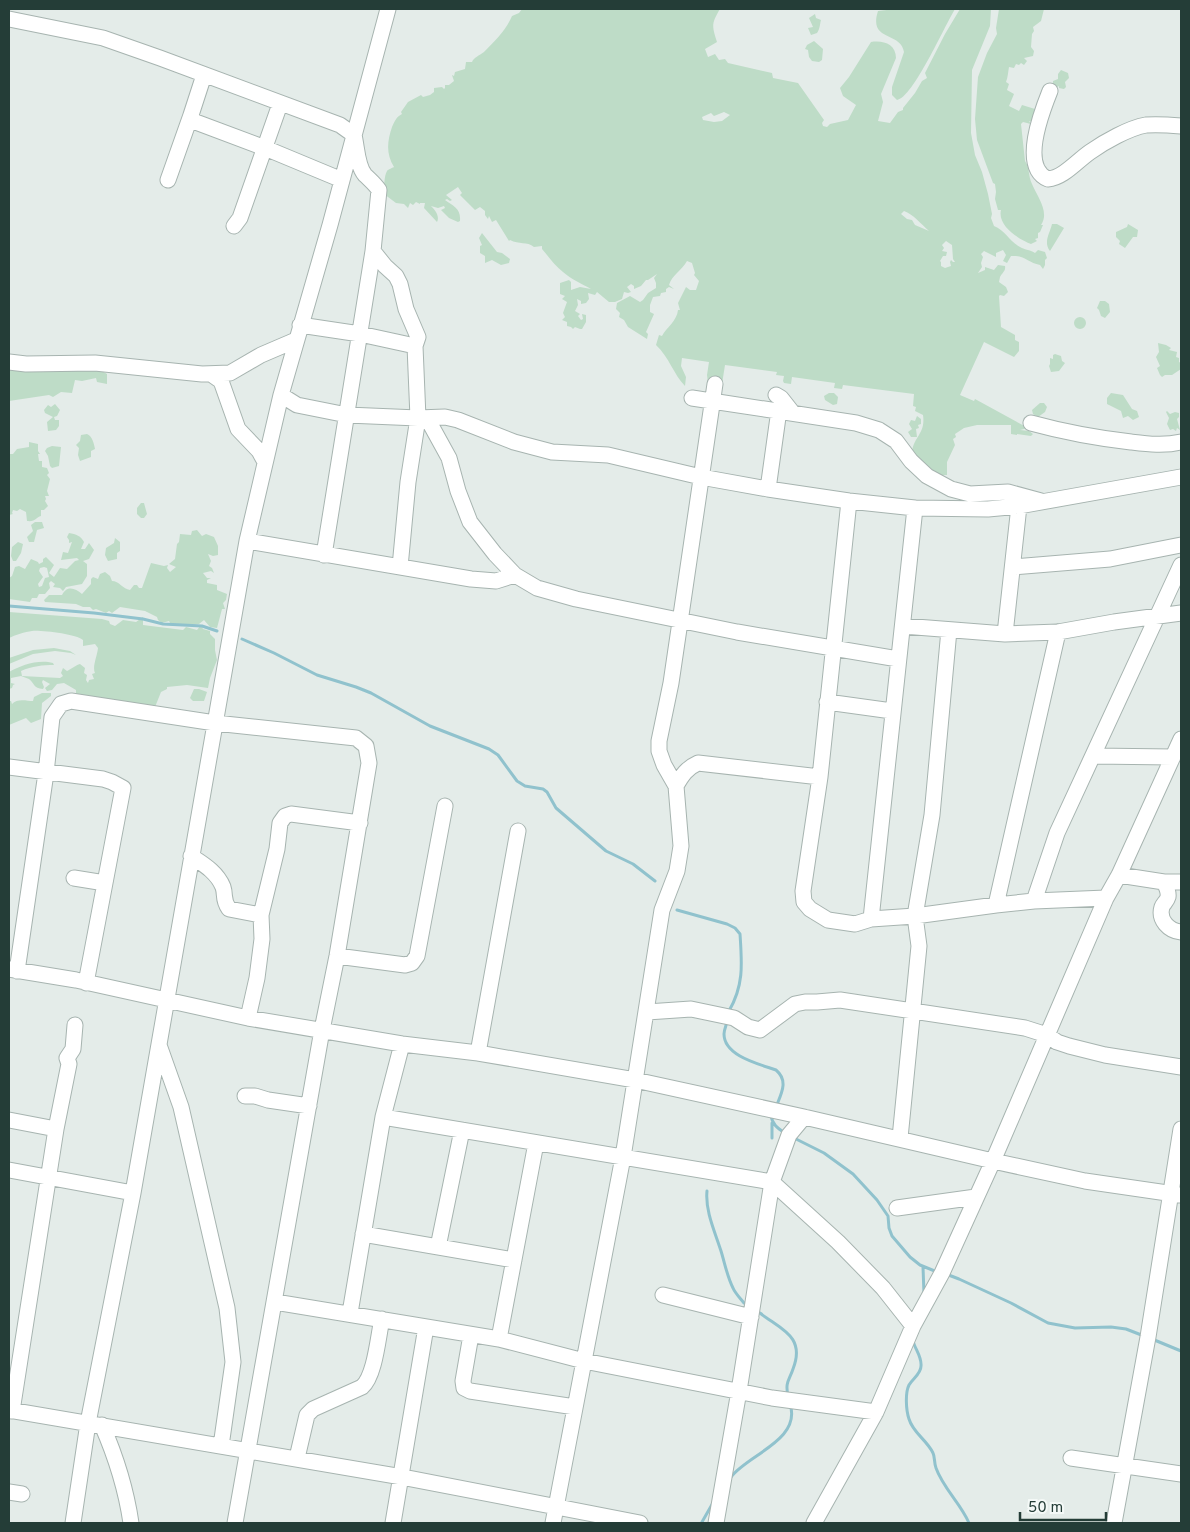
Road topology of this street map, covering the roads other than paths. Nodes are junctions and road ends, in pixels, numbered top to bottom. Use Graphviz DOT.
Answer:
graph roads {
  1 [pos="388,9"];
  2 [pos="9,18"];
  3 [pos="204,75"];
  4 [pos="1050,91"];
  5 [pos="280,104"];
  6 [pos="191,120"];
  7 [pos="1181,126"];
  8 [pos="354,135"];
  9 [pos="265,148"];
  10 [pos="168,180"];
  11 [pos="342,180"];
  12 [pos="234,226"];
  13 [pos="373,251"];
  14 [pos="300,325"];
  15 [pos="360,334"];
  16 [pos="296,340"];
  17 [pos="415,346"];
  18 [pos="9,362"];
  19 [pos="212,374"];
  20 [pos="715,384"];
  21 [pos="281,395"];
  22 [pos="776,395"];
  23 [pos="692,398"];
  24 [pos="712,401"];
  25 [pos="785,412"];
  26 [pos="347,415"];
  27 [pos="423,418"];
  28 [pos="1031,423"];
  29 [pos="1181,442"];
  30 [pos="265,462"];
  31 [pos="701,477"];
  32 [pos="1181,477"];
  33 [pos="768,489"];
  34 [pos="849,501"];
  35 [pos="1044,502"];
  36 [pos="1019,506"];
  37 [pos="915,508"];
  38 [pos="247,541"];
  39 [pos="1181,545"];
  40 [pos="324,555"];
  41 [pos="1181,565"];
  42 [pos="400,567"];
  43 [pos="1013,567"];
  44 [pos="515,575"];
  45 [pos="1181,613"];
  46 [pos="1159,616"];
  47 [pos="680,620"];
  48 [pos="903,626"];
  49 [pos="949,630"];
  50 [pos="1058,632"];
  51 [pos="1005,634"];
  52 [pos="833,650"];
  53 [pos="898,659"];
  54 [pos="827,702"];
  55 [pos="892,711"];
  56 [pos="215,723"];
  57 [pos="1181,739"];
  58 [pos="1093,756"];
  59 [pos="1173,757"];
  60 [pos="9,768"];
  61 [pos="46,773"];
  62 [pos="820,777"];
  63 [pos="676,786"];
  64 [pos="445,806"];
  65 [pos="360,823"];
  66 [pos="518,831"];
  67 [pos="191,856"];
  68 [pos="1119,875"];
  69 [pos="74,878"];
  70 [pos="1164,882"];
  71 [pos="1181,882"];
  72 [pos="105,883"];
  73 [pos="1106,898"];
  74 [pos="1034,901"];
  75 [pos="996,904"];
  76 [pos="262,915"];
  77 [pos="915,916"];
  78 [pos="871,919"];
  79 [pos="1181,932"];
  80 [pos="337,956"];
  81 [pos="13,970"];
  82 [pos="86,983"];
  83 [pos="166,1001"];
  84 [pos="647,1012"];
  85 [pos="914,1012"];
  86 [pos="248,1018"];
  87 [pos="74,1025"];
  88 [pos="322,1030"];
  89 [pos="1047,1035"];
  90 [pos="159,1043"];
  91 [pos="402,1044"];
  92 [pos="478,1053"];
  93 [pos="1181,1067"];
  94 [pos="635,1080"];
  95 [pos="245,1096"];
  96 [pos="309,1106"];
  97 [pos="804,1116"];
  98 [pos="383,1117"];
  99 [pos="9,1120"];
  100 [pos="56,1129"];
  101 [pos="1181,1129"];
  102 [pos="462,1130"];
  103 [pos="900,1138"];
  104 [pos="536,1143"];
  105 [pos="623,1157"];
  106 [pos="993,1161"];
  107 [pos="9,1170"];
  108 [pos="49,1177"];
  109 [pos="772,1182"];
  110 [pos="133,1193"];
  111 [pos="1176,1194"];
  112 [pos="976,1197"];
  113 [pos="897,1208"];
  114 [pos="363,1234"];
  115 [pos="438,1247"];
  116 [pos="514,1260"];
  117 [pos="662,1295"];
  118 [pos="275,1302"];
  119 [pos="752,1310"];
  120 [pos="350,1313"];
  121 [pos="382,1319"];
  122 [pos="913,1326"];
  123 [pos="426,1327"];
  124 [pos="471,1335"];
  125 [pos="499,1339"];
  126 [pos="584,1361"];
  127 [pos="739,1391"];
  128 [pos="575,1407"];
  129 [pos="10,1411"];
  130 [pos="876,1412"];
  131 [pos="95,1424"];
  132 [pos="221,1446"];
  133 [pos="247,1449"];
  134 [pos="297,1458"];
  135 [pos="1071,1458"];
  136 [pos="1124,1467"];
  137 [pos="1181,1474"];
  138 [pos="402,1477"];
  139 [pos="556,1506"];
  140 [pos="72,1523"];
  141 [pos="131,1523"];
  142 [pos="235,1523"];
  143 [pos="393,1523"];
  144 [pos="553,1523"];
  145 [pos="640,1523"];
  146 [pos="716,1523"];
  147 [pos="814,1523"];
  148 [pos="1114,1523"];
  1 -- 8 [label="street"];
  2 -- 3 [label="street"];
  3 -- 5 [label="street"];
  3 -- 6 [label="street"];
  4 -- 7 [label="street"];
  5 -- 8 [label="street"];
  5 -- 9 [label="street"];
  6 -- 9 [label="street"];
  6 -- 10 [label="street"];
  8 -- 11 [label="street"];
  8 -- 13 [label="street"];
  9 -- 11 [label="street"];
  9 -- 12 [label="street"];
  11 -- 14 [label="street"];
  13 -- 15 [label="street"];
  13 -- 17 [label="street"];
  14 -- 15 [label="street"];
  14 -- 16 [label="street"];
  15 -- 17 [label="street"];
  15 -- 26 [label="street"];
  16 -- 19 [label="street"];
  16 -- 21 [label="street"];
  17 -- 27 [label="street"];
  18 -- 19 [label="street"];
  19 -- 30 [label="street"];
  20 -- 24 [label="street"];
  21 -- 26 [label="street"];
  21 -- 30 [label="street"];
  22 -- 25 [label="street"];
  23 -- 24 [label="street"];
  24 -- 25 [label="street"];
  24 -- 31 [label="street"];
  25 -- 33 [label="street"];
  25 -- 35 [label="street"];
  26 -- 27 [label="street"];
  26 -- 40 [label="street"];
  27 -- 31 [label="street"];
  27 -- 42 [label="street"];
  27 -- 44 [label="street"];
  28 -- 29 [label="street"];
  30 -- 38 [label="street"];
  31 -- 33 [label="street"];
  31 -- 47 [label="street"];
  32 -- 35 [label="street"];
  33 -- 34 [label="street"];
  34 -- 37 [label="street"];
  34 -- 52 [label="street"];
  35 -- 36 [label="street"];
  36 -- 37 [label="street"];
  36 -- 43 [label="street"];
  37 -- 48 [label="street"];
  38 -- 40 [label="street"];
  38 -- 56 [label="street"];
  39 -- 43 [label="street"];
  40 -- 42 [label="street"];
  41 -- 46 [label="street"];
  42 -- 44 [label="street"];
  43 -- 51 [label="street"];
  44 -- 47 [label="street"];
  45 -- 46 [label="street"];
  46 -- 50 [label="street"];
  46 -- 58 [label="street"];
  47 -- 52 [label="street"];
  47 -- 63 [label="street"];
  48 -- 49 [label="street"];
  48 -- 53 [label="street"];
  49 -- 51 [label="street"];
  49 -- 77 [label="street"];
  50 -- 51 [label="street"];
  50 -- 75 [label="street"];
  52 -- 53 [label="street"];
  52 -- 54 [label="street"];
  53 -- 55 [label="street"];
  54 -- 55 [label="street"];
  54 -- 62 [label="street"];
  55 -- 78 [label="street"];
  56 -- 61 [label="street"];
  56 -- 65 [label="street"];
  56 -- 67 [label="street"];
  57 -- 59 [label="street"];
  58 -- 59 [label="street"];
  58 -- 74 [label="street"];
  59 -- 68 [label="street"];
  60 -- 61 [label="street"];
  61 -- 72 [label="street"];
  61 -- 81 [label="street"];
  62 -- 63 [label="street"];
  62 -- 78 [label="street"];
  63 -- 84 [label="street"];
  64 -- 80 [label="street"];
  65 -- 76 [label="street"];
  65 -- 80 [label="street"];
  66 -- 92 [label="street"];
  67 -- 76 [label="street"];
  67 -- 83 [label="street"];
  68 -- 70 [label="street"];
  68 -- 73 [label="street"];
  69 -- 72 [label="street"];
  70 -- 71 [label="street"];
  70 -- 79 [label="street"];
  72 -- 82 [label="street"];
  73 -- 74 [label="street"];
  73 -- 89 [label="street"];
  74 -- 75 [label="street"];
  75 -- 77 [label="street"];
  76 -- 86 [label="street"];
  77 -- 78 [label="street"];
  77 -- 85 [label="street"];
  80 -- 88 [label="street"];
  81 -- 82 [label="street"];
  82 -- 83 [label="street"];
  83 -- 86 [label="street"];
  83 -- 90 [label="street"];
  84 -- 85 [label="street"];
  84 -- 94 [label="street"];
  85 -- 89 [label="street"];
  85 -- 103 [label="street"];
  86 -- 88 [label="street"];
  87 -- 100 [label="street"];
  88 -- 91 [label="street"];
  88 -- 96 [label="street"];
  89 -- 93 [label="street"];
  89 -- 106 [label="street"];
  90 -- 110 [label="street"];
  90 -- 132 [label="street"];
  91 -- 92 [label="street"];
  91 -- 98 [label="street"];
  92 -- 94 [label="street"];
  94 -- 97 [label="street"];
  94 -- 105 [label="street"];
  95 -- 96 [label="street"];
  96 -- 118 [label="street"];
  97 -- 103 [label="street"];
  97 -- 109 [label="street"];
  98 -- 102 [label="street"];
  98 -- 114 [label="street"];
  99 -- 100 [label="street"];
  100 -- 108 [label="street"];
  101 -- 111 [label="street"];
  102 -- 104 [label="street"];
  102 -- 115 [label="street"];
  103 -- 106 [label="street"];
  104 -- 105 [label="street"];
  104 -- 116 [label="street"];
  105 -- 109 [label="street"];
  105 -- 126 [label="street"];
  106 -- 111 [label="street"];
  106 -- 112 [label="street"];
  107 -- 108 [label="street"];
  108 -- 110 [label="street"];
  108 -- 129 [label="street"];
  109 -- 119 [label="street"];
  109 -- 122 [label="street"];
  110 -- 131 [label="street"];
  111 -- 136 [label="street"];
  112 -- 113 [label="street"];
  112 -- 122 [label="street"];
  114 -- 115 [label="street"];
  114 -- 120 [label="street"];
  115 -- 116 [label="street"];
  116 -- 125 [label="street"];
  117 -- 119 [label="street"];
  118 -- 120 [label="street"];
  118 -- 133 [label="street"];
  119 -- 127 [label="street"];
  120 -- 121 [label="street"];
  121 -- 123 [label="street"];
  121 -- 134 [label="street"];
  122 -- 130 [label="street"];
  123 -- 124 [label="street"];
  123 -- 138 [label="street"];
  124 -- 125 [label="street"];
  124 -- 128 [label="street"];
  125 -- 126 [label="street"];
  126 -- 127 [label="street"];
  126 -- 128 [label="street"];
  127 -- 130 [label="street"];
  127 -- 146 [label="street"];
  128 -- 139 [label="street"];
  129 -- 131 [label="street"];
  130 -- 147 [label="street"];
  131 -- 132 [label="street"];
  131 -- 140 [label="street"];
  131 -- 141 [label="street"];
  132 -- 133 [label="street"];
  133 -- 134 [label="street"];
  133 -- 142 [label="street"];
  134 -- 138 [label="street"];
  135 -- 136 [label="street"];
  136 -- 137 [label="street"];
  136 -- 148 [label="street"];
  138 -- 139 [label="street"];
  138 -- 143 [label="street"];
  139 -- 144 [label="street"];
  139 -- 145 [label="street"];
}
